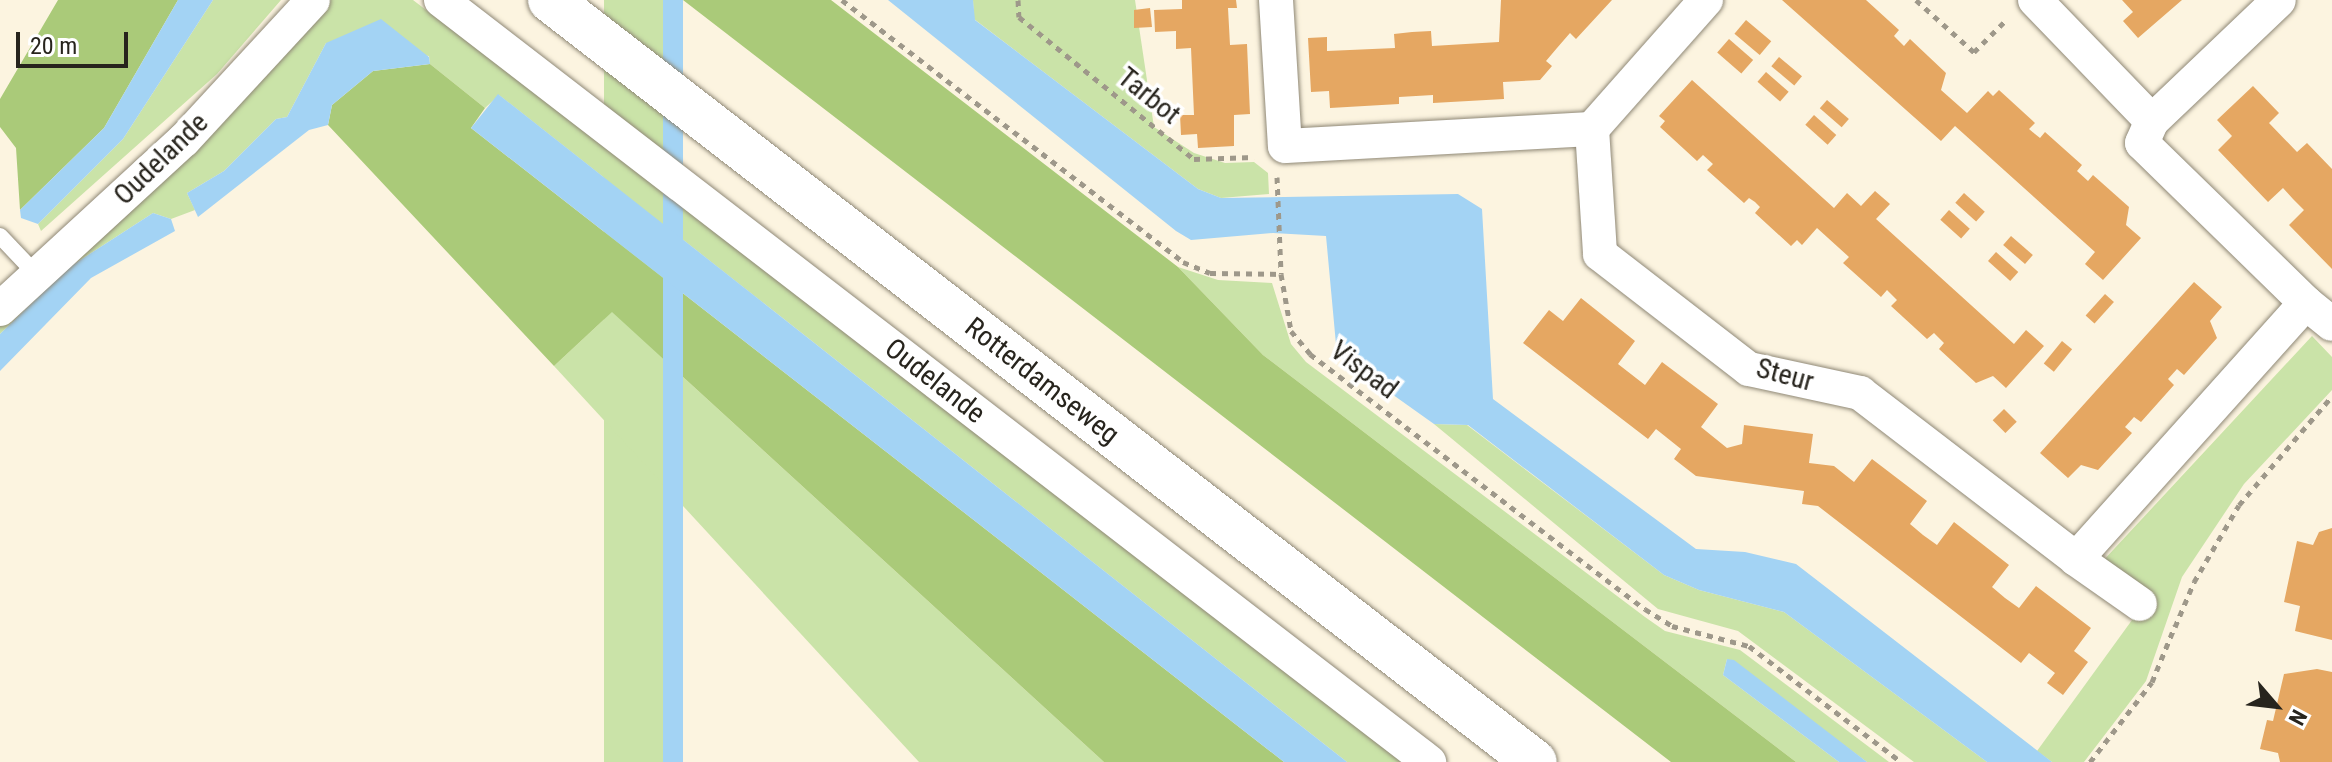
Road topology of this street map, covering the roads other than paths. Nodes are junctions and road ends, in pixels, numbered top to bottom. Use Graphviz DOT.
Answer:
graph roads {
  1 [pos="313,0"];
  2 [pos="441,0"];
  3 [pos="550,0"];
  4 [pos="1276,0"];
  5 [pos="1706,0"];
  6 [pos="2279,0"];
  7 [pos="2026,5"];
  8 [pos="2152,121"];
  9 [pos="1592,129"];
  10 [pos="0,236"];
  11 [pos="36,274"];
  12 [pos="2306,303"];
  13 [pos="0,309"];
  14 [pos="2332,324"];
  15 [pos="2076,559"];
  16 [pos="2140,604"];
  17 [pos="1429,762"];
  18 [pos="1535,762"];
  1 -- 11 [label="street, Oudelande"];
  2 -- 17 [label="street, Oudelande"];
  3 -- 18 [label="main road, Rotterdamseweg"];
  4 -- 9 [label="street"];
  5 -- 9 [label="street"];
  6 -- 8 [label="street"];
  7 -- 8 [label="street"];
  8 -- 12 [label="street"];
  9 -- 15 [label="street, Steur"];
  10 -- 11 [label="lane"];
  11 -- 13 [label="street, Oudelande"];
  12 -- 14 [label="street"];
  12 -- 15 [label="street"];
  15 -- 16 [label="street, Steur"];
}
